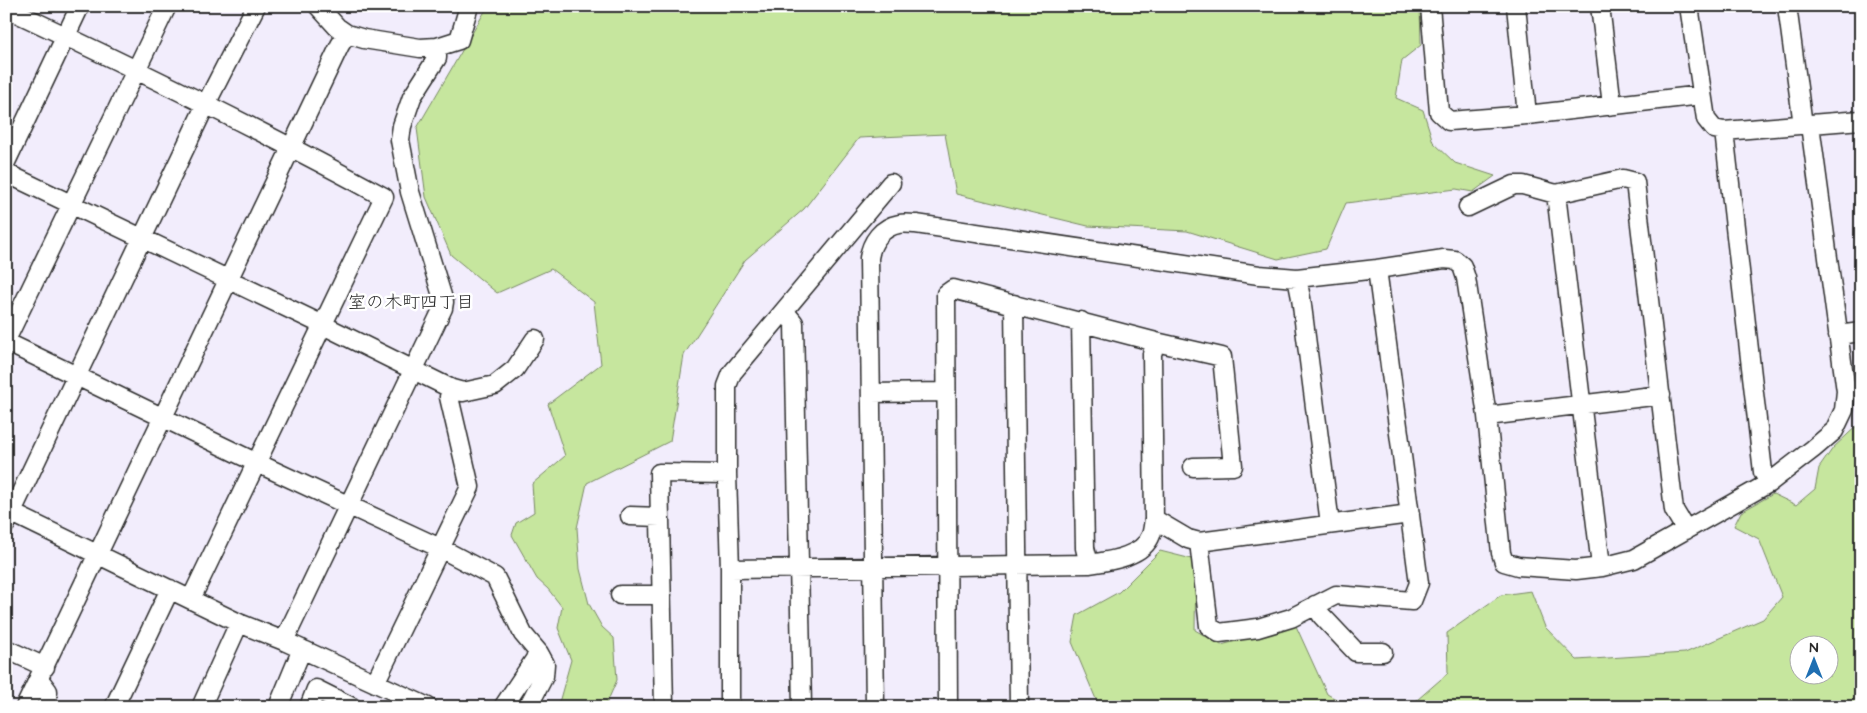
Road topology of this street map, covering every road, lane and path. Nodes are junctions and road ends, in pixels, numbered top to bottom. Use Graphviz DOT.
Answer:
graph roads {
  1 [pos="80,6"];
  2 [pos="167,6"];
  3 [pos="256,6"];
  4 [pos="318,6"];
  5 [pos="469,6"];
  6 [pos="1430,6"];
  7 [pos="1516,6"];
  8 [pos="1600,6"];
  9 [pos="1689,6"];
  10 [pos="1787,6"];
  11 [pos="6,8"];
  12 [pos="347,34"];
  13 [pos="66,36"];
  14 [pos="437,47"];
  15 [pos="136,70"];
  16 [pos="1702,95"];
  17 [pos="206,104"];
  18 [pos="1612,105"];
  19 [pos="1527,115"];
  20 [pos="1861,120"];
  21 [pos="1807,125"];
  22 [pos="1724,131"];
  23 [pos="293,147"];
  24 [pos="6,162"];
  25 [pos="6,173"];
  26 [pos="891,183"];
  27 [pos="1556,194"];
  28 [pos="72,205"];
  29 [pos="1468,207"];
  30 [pos="859,222"];
  31 [pos="877,237"];
  32 [pos="142,239"];
  33 [pos="1377,269"];
  34 [pos="1297,278"];
  35 [pos="227,280"];
  36 [pos="1014,304"];
  37 [pos="784,312"];
  38 [pos="1081,321"];
  39 [pos="321,324"];
  40 [pos="1861,332"];
  41 [pos="1838,335"];
  42 [pos="534,339"];
  43 [pos="6,341"];
  44 [pos="1156,342"];
  45 [pos="414,370"];
  46 [pos="78,376"];
  47 [pos="452,389"];
  48 [pos="945,392"];
  49 [pos="871,393"];
  50 [pos="1661,394"];
  51 [pos="1582,403"];
  52 [pos="163,416"];
  53 [pos="1487,416"];
  54 [pos="255,462"];
  55 [pos="1193,468"];
  56 [pos="727,474"];
  57 [pos="1770,483"];
  58 [pos="348,505"];
  59 [pos="1410,514"];
  60 [pos="8,516"];
  61 [pos="630,516"];
  62 [pos="660,517"];
  63 [pos="1154,519"];
  64 [pos="1330,524"];
  65 [pos="1686,530"];
  66 [pos="1199,542"];
  67 [pos="440,548"];
  68 [pos="98,554"];
  69 [pos="1089,564"];
  70 [pos="1019,565"];
  71 [pos="873,566"];
  72 [pos="946,566"];
  73 [pos="799,567"];
  74 [pos="1602,567"];
  75 [pos="730,569"];
  76 [pos="170,589"];
  77 [pos="620,595"];
  78 [pos="662,595"];
  79 [pos="191,598"];
  80 [pos="1315,606"];
  81 [pos="239,623"];
  82 [pos="284,641"];
  83 [pos="6,648"];
  84 [pos="302,649"];
  85 [pos="1383,652"];
  86 [pos="540,655"];
  87 [pos="42,673"];
  88 [pos="375,683"];
  89 [pos="25,707"];
  90 [pos="47,707"];
  91 [pos="114,707"];
  92 [pos="201,707"];
  93 [pos="278,707"];
  94 [pos="309,707"];
  95 [pos="352,707"];
  96 [pos="428,707"];
  97 [pos="503,707"];
  98 [pos="528,707"];
  99 [pos="664,707"];
  100 [pos="730,707"];
  101 [pos="802,707"];
  102 [pos="875,707"];
  103 [pos="948,707"];
  104 [pos="1019,707"];
  1 -- 13 [label="street"];
  2 -- 15 [label="street"];
  3 -- 17 [label="street"];
  4 -- 12 [label="street"];
  5 -- 14 [label="street"];
  6 -- 19 [label="street"];
  7 -- 19 [label="street"];
  8 -- 18 [label="street"];
  9 -- 16 [label="street"];
  10 -- 21 [label="street"];
  11 -- 13 [label="street"];
  12 -- 14 [label="street"];
  12 -- 23 [label="street"];
  13 -- 15 [label="street"];
  13 -- 24 [label="street"];
  14 -- 45 [label="street"];
  15 -- 17 [label="street"];
  15 -- 28 [label="street"];
  16 -- 18 [label="street"];
  16 -- 22 [label="street"];
  17 -- 23 [label="street"];
  17 -- 32 [label="street"];
  18 -- 19 [label="street"];
  20 -- 21 [label="street"];
  21 -- 22 [label="street"];
  21 -- 41 [label="street"];
  22 -- 57 [label="street"];
  23 -- 35 [label="street"];
  23 -- 39 [label="street"];
  25 -- 28 [label="street"];
  26 -- 30 [label="street"];
  27 -- 29 [label="street"];
  27 -- 50 [label="street"];
  27 -- 51 [label="street"];
  28 -- 32 [label="street"];
  28 -- 43 [label="street"];
  30 -- 31 [label="street"];
  30 -- 37 [label="street"];
  31 -- 34 [label="street"];
  31 -- 49 [label="street"];
  32 -- 35 [label="street"];
  32 -- 46 [label="street"];
  33 -- 34 [label="street"];
  33 -- 53 [label="street"];
  33 -- 59 [label="street"];
  34 -- 64 [label="street"];
  35 -- 39 [label="street"];
  35 -- 52 [label="street"];
  36 -- 38 [label="street"];
  36 -- 48 [label="street"];
  36 -- 70 [label="street"];
  37 -- 56 [label="street"];
  37 -- 73 [label="street"];
  38 -- 44 [label="street"];
  38 -- 69 [label="street"];
  39 -- 45 [label="street"];
  39 -- 54 [label="street"];
  40 -- 41 [label="street"];
  41 -- 57 [label="street"];
  42 -- 47 [label="street"];
  43 -- 46 [label="street"];
  44 -- 55 [label="street"];
  44 -- 63 [label="street"];
  45 -- 47 [label="street"];
  45 -- 58 [label="street"];
  46 -- 52 [label="street"];
  46 -- 60 [label="street"];
  47 -- 67 [label="street"];
  48 -- 49 [label="street"];
  48 -- 72 [label="street"];
  49 -- 71 [label="street"];
  50 -- 51 [label="street"];
  50 -- 65 [label="street"];
  51 -- 53 [label="street"];
  51 -- 74 [label="street"];
  52 -- 54 [label="street"];
  52 -- 68 [label="street"];
  53 -- 74 [label="street"];
  54 -- 58 [label="street"];
  54 -- 79 [label="street"];
  56 -- 62 [label="street"];
  56 -- 75 [label="street"];
  57 -- 65 [label="street"];
  58 -- 67 [label="street"];
  58 -- 82 [label="street"];
  59 -- 64 [label="street"];
  59 -- 80 [label="street"];
  60 -- 68 [label="street"];
  61 -- 62 [label="street"];
  62 -- 78 [label="street"];
  63 -- 66 [label="street"];
  63 -- 69 [label="street"];
  64 -- 66 [label="street"];
  65 -- 74 [label="street"];
  66 -- 80 [label="street"];
  67 -- 86 [label="street"];
  67 -- 88 [label="street"];
  68 -- 76 [label="street"];
  68 -- 87 [label="street"];
  69 -- 70 [label="street"];
  70 -- 72 [label="street"];
  70 -- 104 [label="street"];
  71 -- 72 [label="street"];
  71 -- 73 [label="street"];
  71 -- 102 [label="street"];
  72 -- 103 [label="street"];
  73 -- 75 [label="street"];
  73 -- 101 [label="street"];
  75 -- 100 [label="street"];
  76 -- 79 [label="street"];
  76 -- 91 [label="street"];
  77 -- 78 [label="street"];
  78 -- 99 [label="street"];
  79 -- 81 [label="street"];
  80 -- 85 [label="street"];
  81 -- 82 [label="street"];
  81 -- 92 [label="street"];
  82 -- 84 [label="street"];
  83 -- 87 [label="street"];
  84 -- 88 [label="street"];
  84 -- 93 [label="street"];
  86 -- 97 [label="street"];
  86 -- 98 [label="street"];
  87 -- 89 [label="street"];
  87 -- 90 [label="street"];
  88 -- 96 [label="street"];
  94 -- 95 [label="street"];
}
